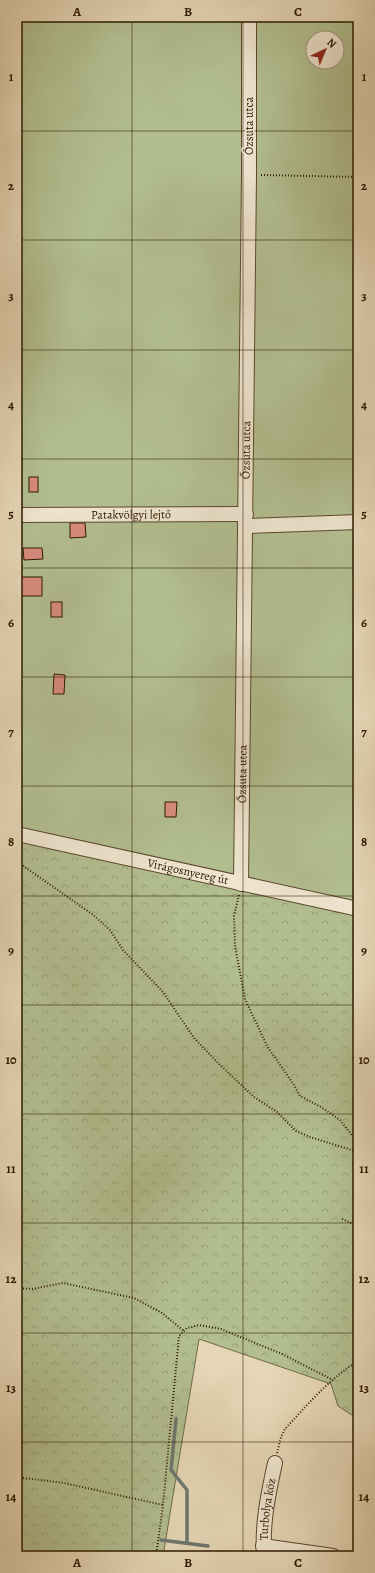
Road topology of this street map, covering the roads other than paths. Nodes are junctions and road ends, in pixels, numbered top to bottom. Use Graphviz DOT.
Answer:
graph roads {
  1 [pos="250,17"];
  2 [pos="17,515"];
  3 [pos="246,520"];
  4 [pos="358,522"];
  5 [pos="17,834"];
  6 [pos="241,884"];
  7 [pos="358,909"];
  8 [pos="275,1463"];
  9 [pos="263,1551"];
  10 [pos="333,1556"];
  1 -- 3 [label="street, Őzsuta utca"];
  2 -- 3 [label="street, Patakvölgyi lejtő"];
  3 -- 4 [label="street, Patakvölgyi lejtő"];
  3 -- 6 [label="street, Őzsuta utca"];
  5 -- 6 [label="street, Virágosnyereg út"];
  6 -- 7 [label="street, Virágosnyereg út"];
  8 -- 9 [label="street, Turbolya köz"];
  9 -- 10 [label="street"];
}
